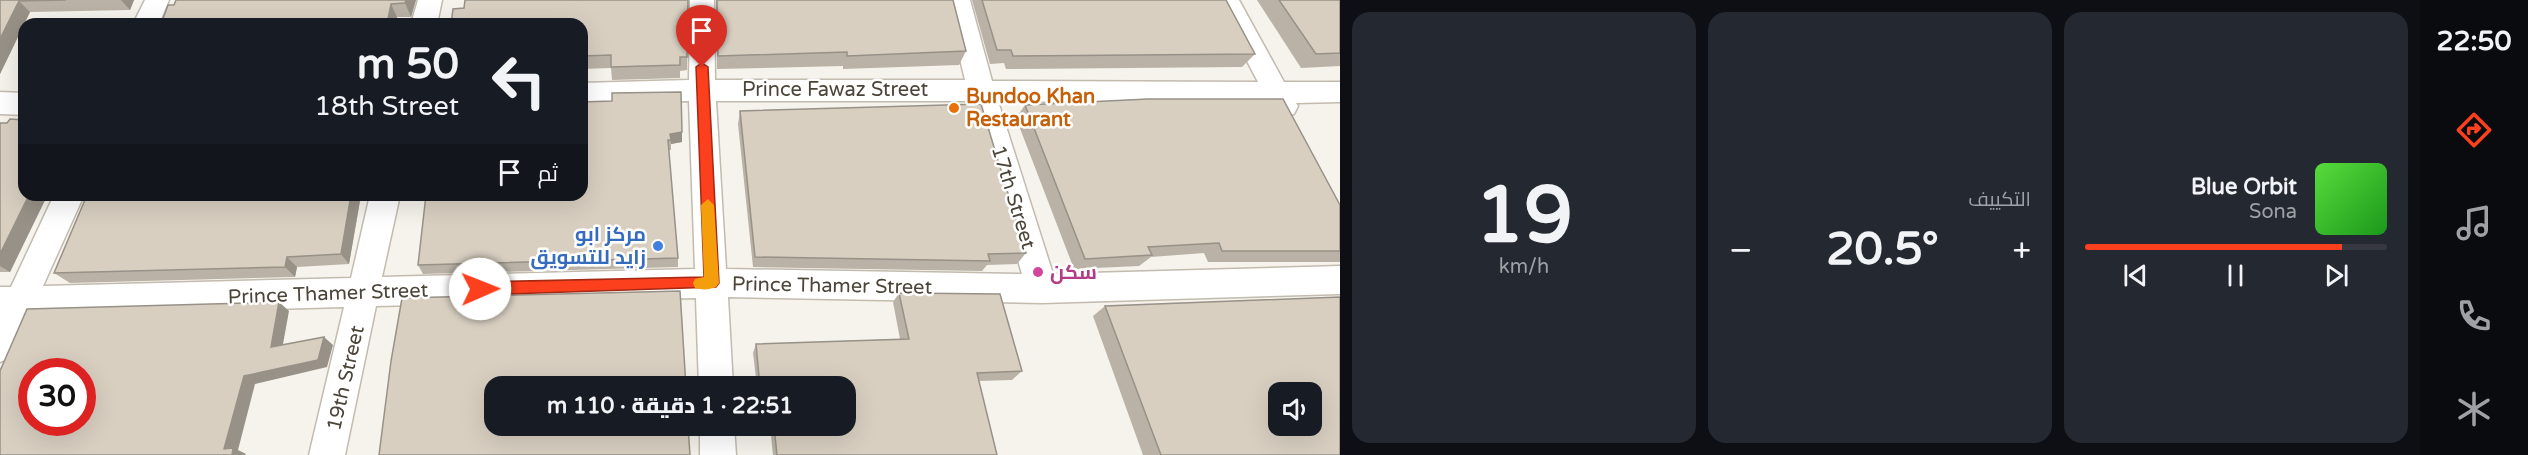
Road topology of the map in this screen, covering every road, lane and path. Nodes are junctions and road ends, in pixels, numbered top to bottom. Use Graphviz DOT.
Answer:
graph roads {
  1 [pos="157,0"];
  2 [pos="430,0"];
  3 [pos="702,0"];
  4 [pos="958,0"];
  5 [pos="1227,0"];
  6 [pos="149,18"];
  7 [pos="426,18"];
  8 [pos="981,89"];
  9 [pos="702,90"];
  10 [pos="1340,92"];
  11 [pos="588,93"];
  12 [pos="1276,93"];
  13 [pos="0,103"];
  14 [pos="18,104"];
  15 [pos="1294,123"];
  16 [pos="66,201"];
  17 [pos="384,201"];
  18 [pos="1340,279"];
  19 [pos="711,283"];
  20 [pos="1042,289"];
  21 [pos="364,292"];
  22 [pos="11,302"];
  23 [pos="0,346"];
  24 [pos="715,376"];
  25 [pos="717,436"];
  26 [pos="327,455"];
  27 [pos="718,455"];
  1 -- 6 [label="street"];
  2 -- 7 [label="street"];
  3 -- 9 [label="street"];
  4 -- 8 [label="street, 17th Street"];
  5 -- 12 [label="street"];
  8 -- 9 [label="street, Prince Fawaz Street"];
  8 -- 12 [label="street, Prince Fawaz Street"];
  8 -- 20 [label="street, 17th Street"];
  9 -- 11 [label="street, Prince Fawaz Street"];
  9 -- 19 [label="street"];
  10 -- 12 [label="street, Prince Fawaz Street"];
  12 -- 15 [label="street"];
  13 -- 14 [label="street"];
  16 -- 22 [label="street"];
  17 -- 21 [label="street, 19th Street"];
  18 -- 20 [label="street, Prince Thamer Street"];
  19 -- 20 [label="street, Prince Thamer Street"];
  19 -- 21 [label="street, Prince Thamer Street"];
  19 -- 24 [label="street"];
  21 -- 22 [label="street, Prince Thamer Street"];
  21 -- 26 [label="street, 19th Street"];
  22 -- 23 [label="street"];
  25 -- 27 [label="street"];
}
